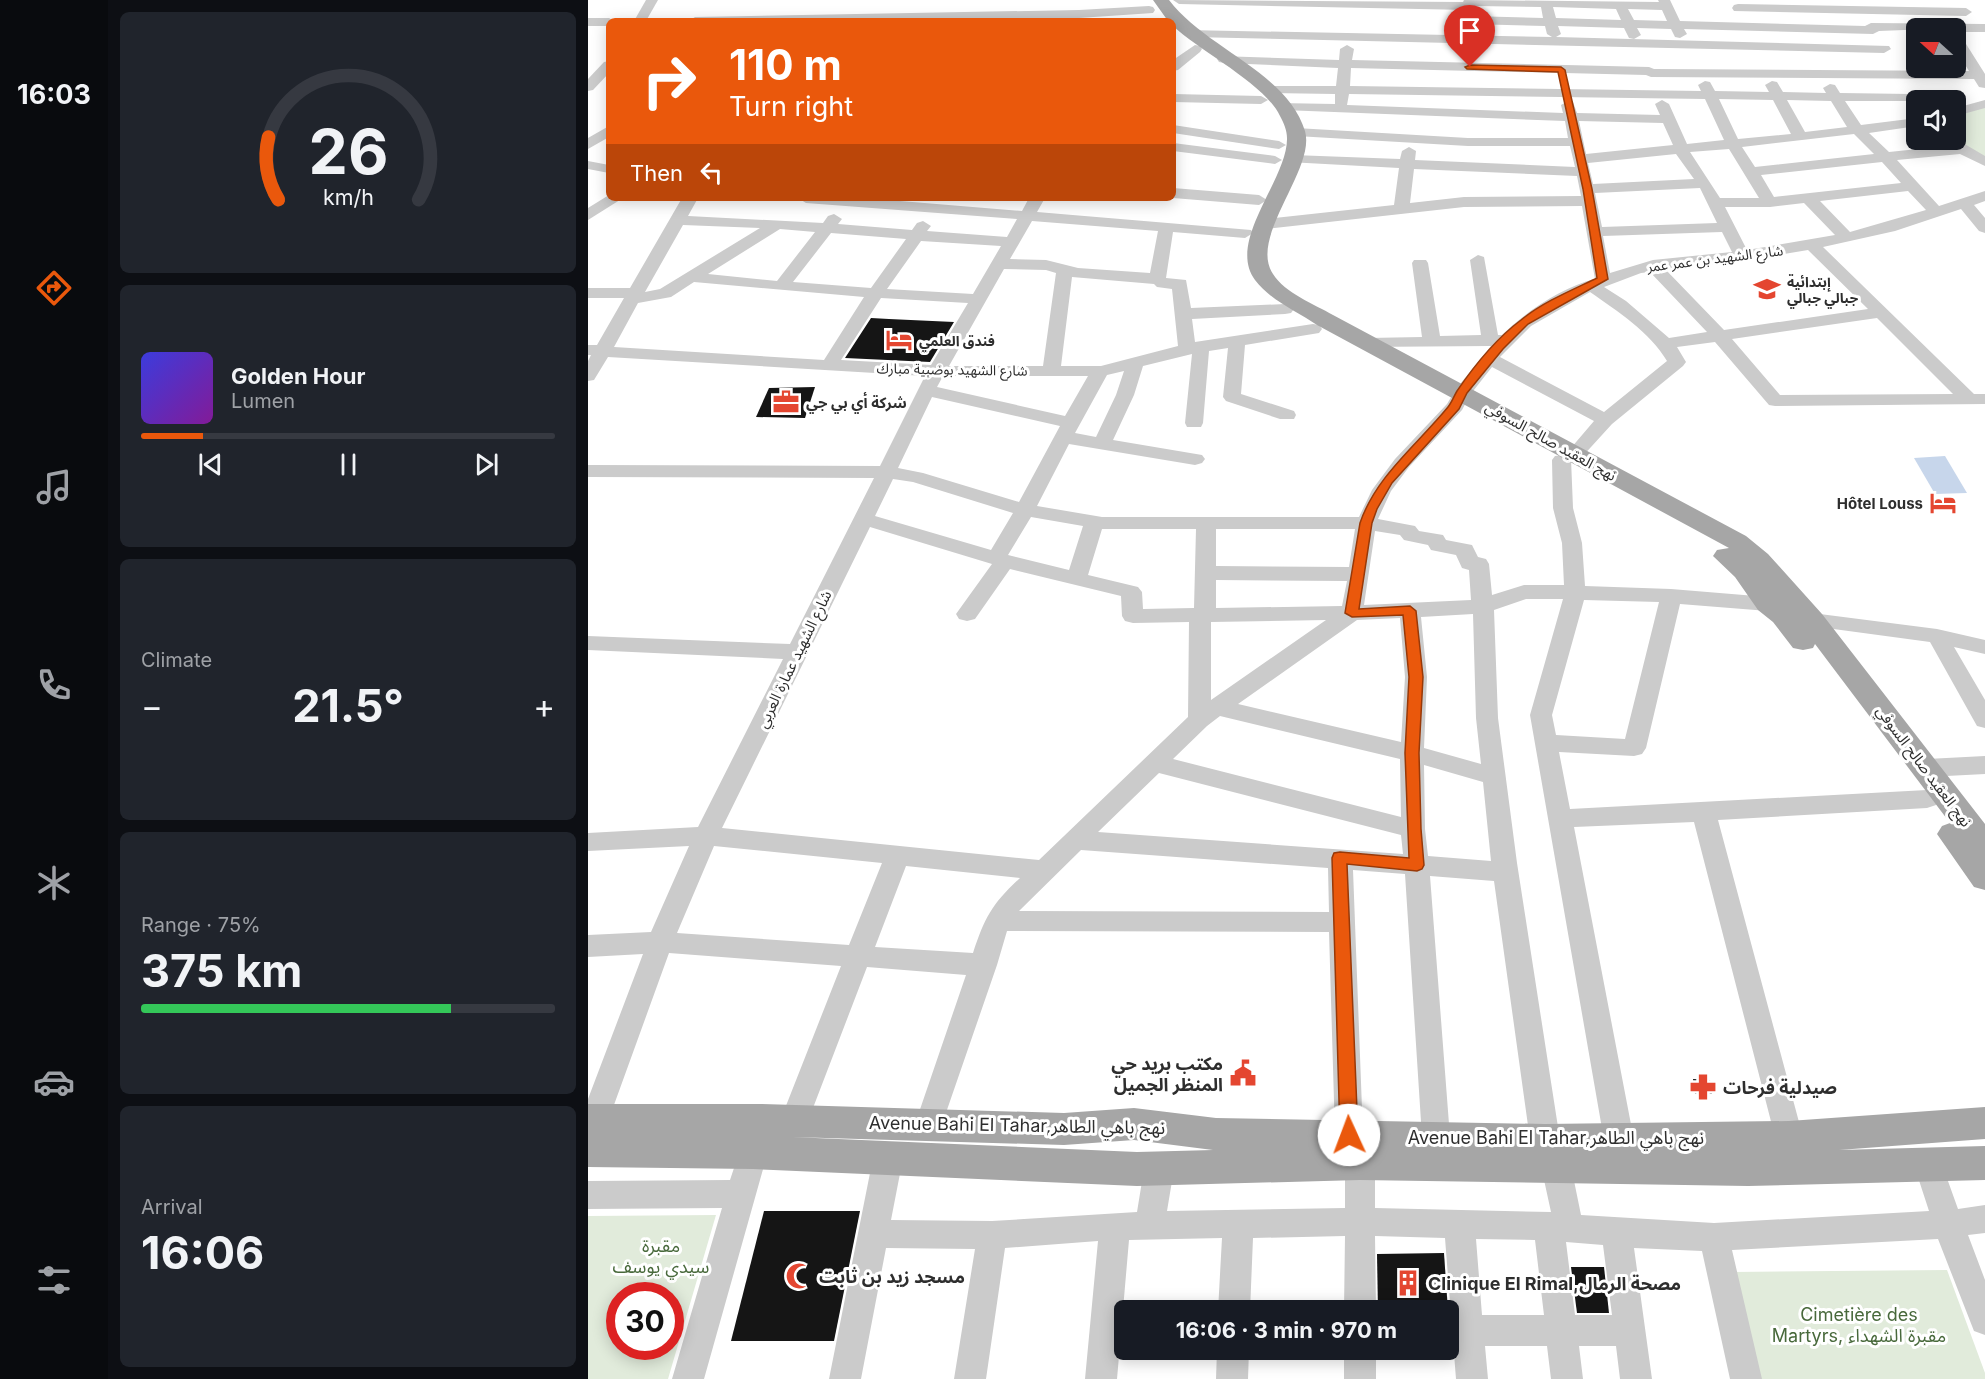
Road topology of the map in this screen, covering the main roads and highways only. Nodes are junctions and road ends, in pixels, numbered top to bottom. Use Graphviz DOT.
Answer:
graph roads {
  1 [pos="1176,25"];
  2 [pos="1176,25"];
  3 [pos="1267,88"];
  4 [pos="1286,149"];
  5 [pos="1255,229"];
  6 [pos="1458,400"];
  7 [pos="1568,457"];
  8 [pos="1985,847"];
  9 [pos="1985,878"];
  10 [pos="1985,1123"];
  11 [pos="770,1131"];
  12 [pos="590,1132"];
  13 [pos="1354,1149"];
  14 [pos="1551,1153"];
  15 [pos="1985,1163"];
  1 -- 3 [label="main road"];
  2 -- 3 [label="main road"];
  3 -- 4 [label="main road"];
  4 -- 5 [label="main road, نهج العقيد صالح السوفي"];
  4 -- 5 [label="main road, نهج العقيد صالح السوفي"];
  5 -- 6 [label="main road, نهج العقيد صالح السوفي"];
  5 -- 6 [label="main road, نهج العقيد صالح السوفي"];
  6 -- 7 [label="main road, نهج العقيد صالح السوفي"];
  7 -- 8 [label="main road, نهج العقيد صالح السوفي"];
  7 -- 9 [label="main road, نهج العقيد صالح السوفي"];
  10 -- 14 [label="main road, Avenue Bahi El Tahar,نهج باهي الطاهر"];
  11 -- 12 [label="main road, Avenue Bahi El Tahar,نهج باهي الطاهر"];
  11 -- 13 [label="main road, Avenue Bahi El Tahar,نهج باهي الطاهر"];
  11 -- 13 [label="main road, Avenue Bahi El Tahar,نهج باهي الطاهر"];
  13 -- 14 [label="main road, Avenue Bahi El Tahar,نهج باهي الطاهر"];
  13 -- 14 [label="main road, Avenue Bahi El Tahar,نهج باهي الطاهر"];
  14 -- 15 [label="main road, Avenue Bahi El Tahar,نهج باهي الطاهر"];
}
